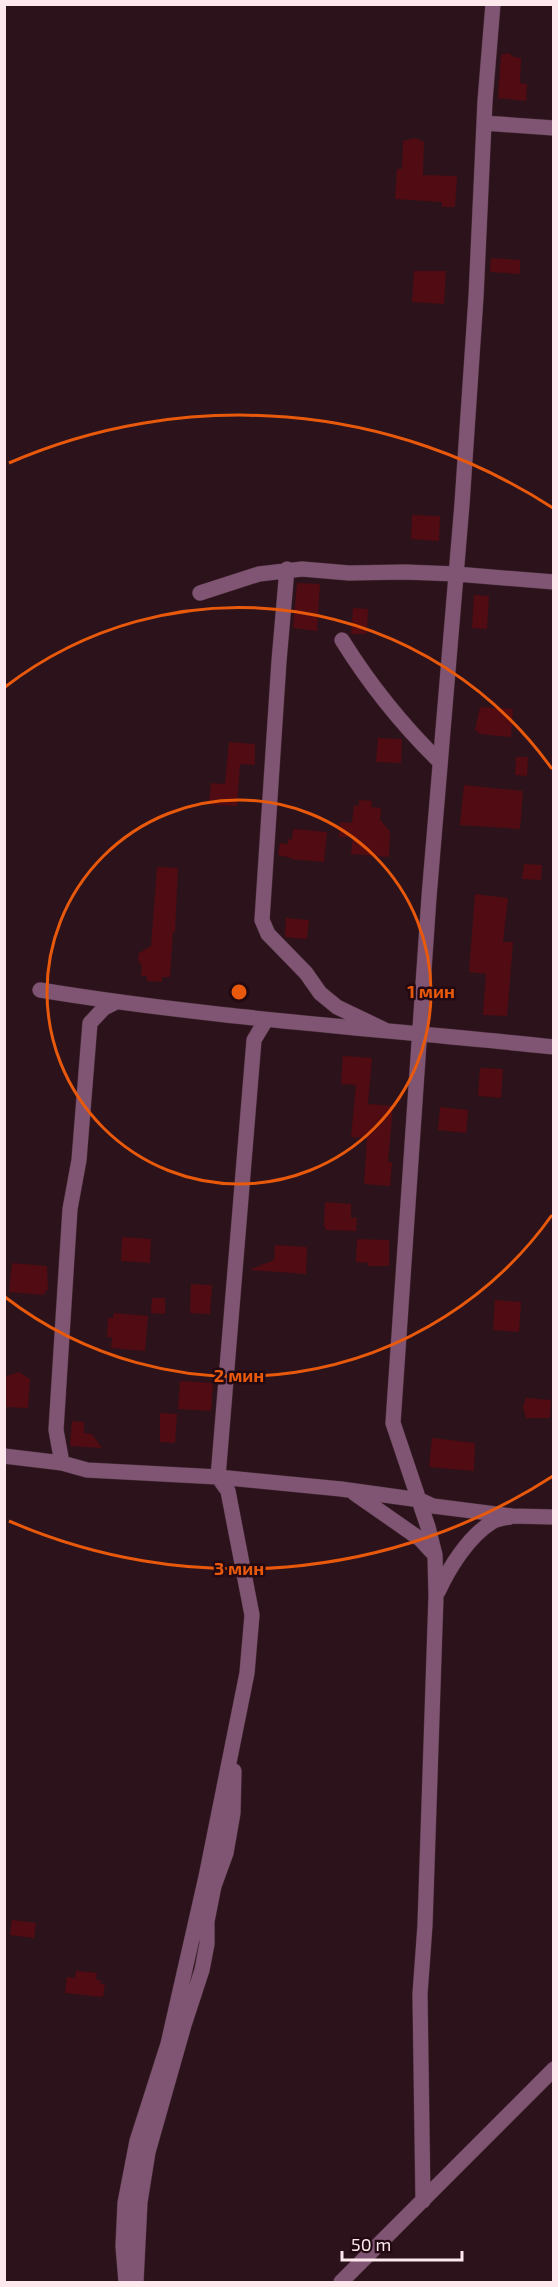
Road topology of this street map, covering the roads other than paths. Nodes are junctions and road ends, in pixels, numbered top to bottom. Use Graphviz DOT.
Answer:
graph roads {
  1 [pos="493,4"];
  2 [pos="484,123"];
  3 [pos="554,128"];
  4 [pos="287,569"];
  5 [pos="456,574"];
  6 [pos="554,582"];
  7 [pos="200,593"];
  8 [pos="342,640"];
  9 [pos="440,762"];
  10 [pos="40,990"];
  11 [pos="114,1002"];
  12 [pos="266,1020"];
  13 [pos="385,1030"];
  14 [pos="420,1033"];
  15 [pos="554,1047"];
  16 [pos="4,1456"];
  17 [pos="62,1463"];
  18 [pos="218,1477"];
  19 [pos="351,1491"];
  20 [pos="420,1500"];
  21 [pos="512,1516"];
  22 [pos="554,1517"];
  23 [pos="435,1555"];
  24 [pos="436,1596"];
  25 [pos="232,1750"];
  26 [pos="554,2069"];
  27 [pos="423,2201"];
  28 [pos="126,2283"];
  29 [pos="136,2283"];
  30 [pos="341,2283"];
  1 -- 2 [label="street"];
  2 -- 3 [label="street"];
  2 -- 5 [label="street"];
  4 -- 5 [label="street"];
  4 -- 7 [label="street"];
  4 -- 13 [label="street"];
  5 -- 6 [label="street"];
  5 -- 9 [label="street"];
  8 -- 9 [label="street"];
  9 -- 14 [label="street"];
  10 -- 11 [label="street"];
  11 -- 12 [label="street"];
  11 -- 17 [label="street"];
  12 -- 13 [label="street"];
  12 -- 18 [label="street"];
  13 -- 14 [label="street"];
  14 -- 15 [label="street"];
  14 -- 20 [label="street"];
  16 -- 17 [label="street"];
  17 -- 18 [label="street"];
  18 -- 19 [label="street"];
  18 -- 25 [label="street"];
  19 -- 20 [label="street"];
  19 -- 23 [label="street"];
  20 -- 21 [label="street"];
  20 -- 23 [label="street"];
  21 -- 22 [label="street"];
  21 -- 24 [label="street"];
  23 -- 24 [label="street"];
  24 -- 27 [label="street"];
  25 -- 28 [label="street"];
  25 -- 29 [label="street"];
  26 -- 27 [label="street"];
  27 -- 30 [label="street"];
}
